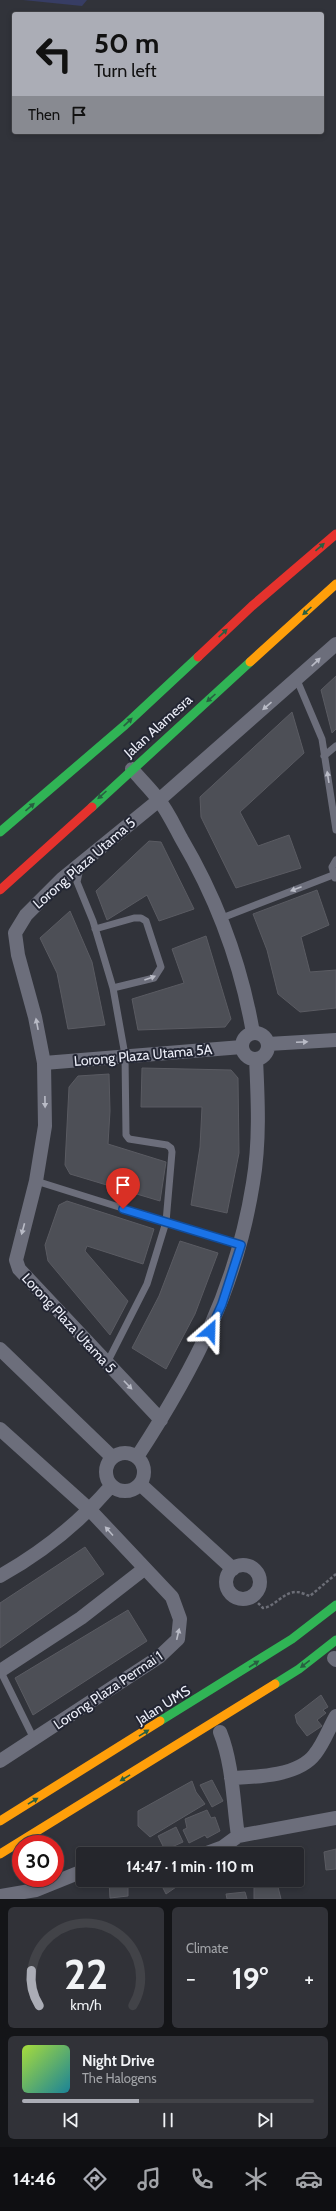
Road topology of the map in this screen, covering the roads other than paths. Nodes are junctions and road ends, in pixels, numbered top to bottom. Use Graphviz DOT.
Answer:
graph roads {
  1 [pos="336,534"];
  2 [pos="336,584"];
  3 [pos="336,644"];
  4 [pos="296,680"];
  5 [pos="336,746"];
  6 [pos="324,756"];
  7 [pos="132,770"];
  8 [pos="159,800"];
  9 [pos="336,830"];
  10 [pos="0,832"];
  11 [pos="336,860"];
  12 [pos="84,861"];
  13 [pos="334,877"];
  14 [pos="0,890"];
  15 [pos="222,918"];
  16 [pos="95,929"];
  17 [pos="113,988"];
  18 [pos="253,1033"];
  19 [pos="336,1040"];
  20 [pos="268,1044"];
  21 [pos="242,1047"];
  22 [pos="125,1055"];
  23 [pos="256,1059"];
  24 [pos="44,1063"];
  25 [pos="36,1181"];
  26 [pos="166,1222"];
  27 [pos="241,1245"];
  28 [pos="0,1349"];
  29 [pos="107,1363"];
  30 [pos="161,1420"];
  31 [pos="0,1429"];
  32 [pos="112,1457"];
  33 [pos="137,1457"];
  34 [pos="140,1484"];
  35 [pos="111,1486"];
  36 [pos="90,1510"];
  37 [pos="144,1569"];
  38 [pos="233,1569"];
  39 [pos="0,1576"];
  40 [pos="336,1605"];
  41 [pos="336,1640"];
  42 [pos="0,1671"];
  43 [pos="336,1716"];
  44 [pos="215,1735"];
  45 [pos="34,1739"];
  46 [pos="180,1744"];
  47 [pos="0,1761"];
  48 [pos="231,1778"];
  49 [pos="336,1818"];
  50 [pos="0,1821"];
  51 [pos="238,1836"];
  52 [pos="223,1847"];
  53 [pos="0,1854"];
  54 [pos="76,1874"];
  55 [pos="0,1896"];
  10 -- 1 [label="main road, Jalan Alamesra, one-way"];
  2 -- 7 [label="main road, Jalan Alamesra, one-way"];
  4 -- 3 [label="street, Lorong Plaza Utama 5, one-way"];
  4 -- 6 [label="lane"];
  4 -- 8 [label="street, Lorong Plaza Utama 5, one-way"];
  5 -- 6 [label="lane"];
  9 -- 6 [label="lane, one-way"];
  7 -- 8 [label="street"];
  7 -- 14 [label="main road, Jalan Alamesra, one-way"];
  8 -- 12 [label="street, Lorong Plaza Utama 5"];
  8 -- 15 [label="street"];
  11 -- 13 [label="lane"];
  12 -- 16 [label="lane"];
  24 -- 12 [label="street, Lorong Plaza Utama 5, one-way"];
  13 -- 15 [label="lane, one-way"];
  15 -- 18 [label="street"];
  16 -- 17 [label="lane"];
  17 -- 16 [label="lane, one-way"];
  17 -- 22 [label="lane"];
  18 -- 20 [label="street"];
  18 -- 21 [label="street"];
  20 -- 19 [label="street, one-way"];
  20 -- 23 [label="street"];
  21 -- 22 [label="street, Lorong Plaza Utama 5A"];
  21 -- 23 [label="street"];
  22 -- 24 [label="street, Lorong Plaza Utama 5A"];
  22 -- 26 [label="lane"];
  23 -- 27 [label="street"];
  24 -- 25 [label="street, Lorong Plaza Utama 5, one-way"];
  25 -- 26 [label="lane"];
  25 -- 29 [label="street, Lorong Plaza Utama 5, one-way"];
  26 -- 27 [label="lane"];
  26 -- 29 [label="lane"];
  27 -- 30 [label="street"];
  28 -- 32 [label="street"];
  29 -- 30 [label="street, Lorong Plaza Utama 5, one-way"];
  30 -- 33 [label="street"];
  31 -- 36 [label="street, Lorong Plaza Permai 1"];
  32 -- 33 [label="street"];
  32 -- 35 [label="street"];
  33 -- 34 [label="street"];
  34 -- 35 [label="street"];
  34 -- 38 [label="street"];
  35 -- 36 [label="street"];
  37 -- 36 [label="street, Lorong Plaza Permai 1, one-way"];
  36 -- 39 [label="street"];
  37 -- 42 [label="street"];
  45 -- 37 [label="street, Lorong Plaza Permai 1, one-way"];
  38 -- 38 [label="street"];
  50 -- 40 [label="main road, Jalan UMS, one-way"];
  41 -- 46 [label="main road, one-way"];
  42 -- 45 [label="lane"];
  43 -- 48 [label="street"];
  44 -- 46 [label="main road"];
  44 -- 48 [label="street"];
  45 -- 47 [label="street, Lorong Plaza Permai 1"];
  46 -- 53 [label="main road, one-way"];
  48 -- 51 [label="street"];
  49 -- 51 [label="street"];
  51 -- 52 [label="street"];
  54 -- 55 [label="street"];
}
